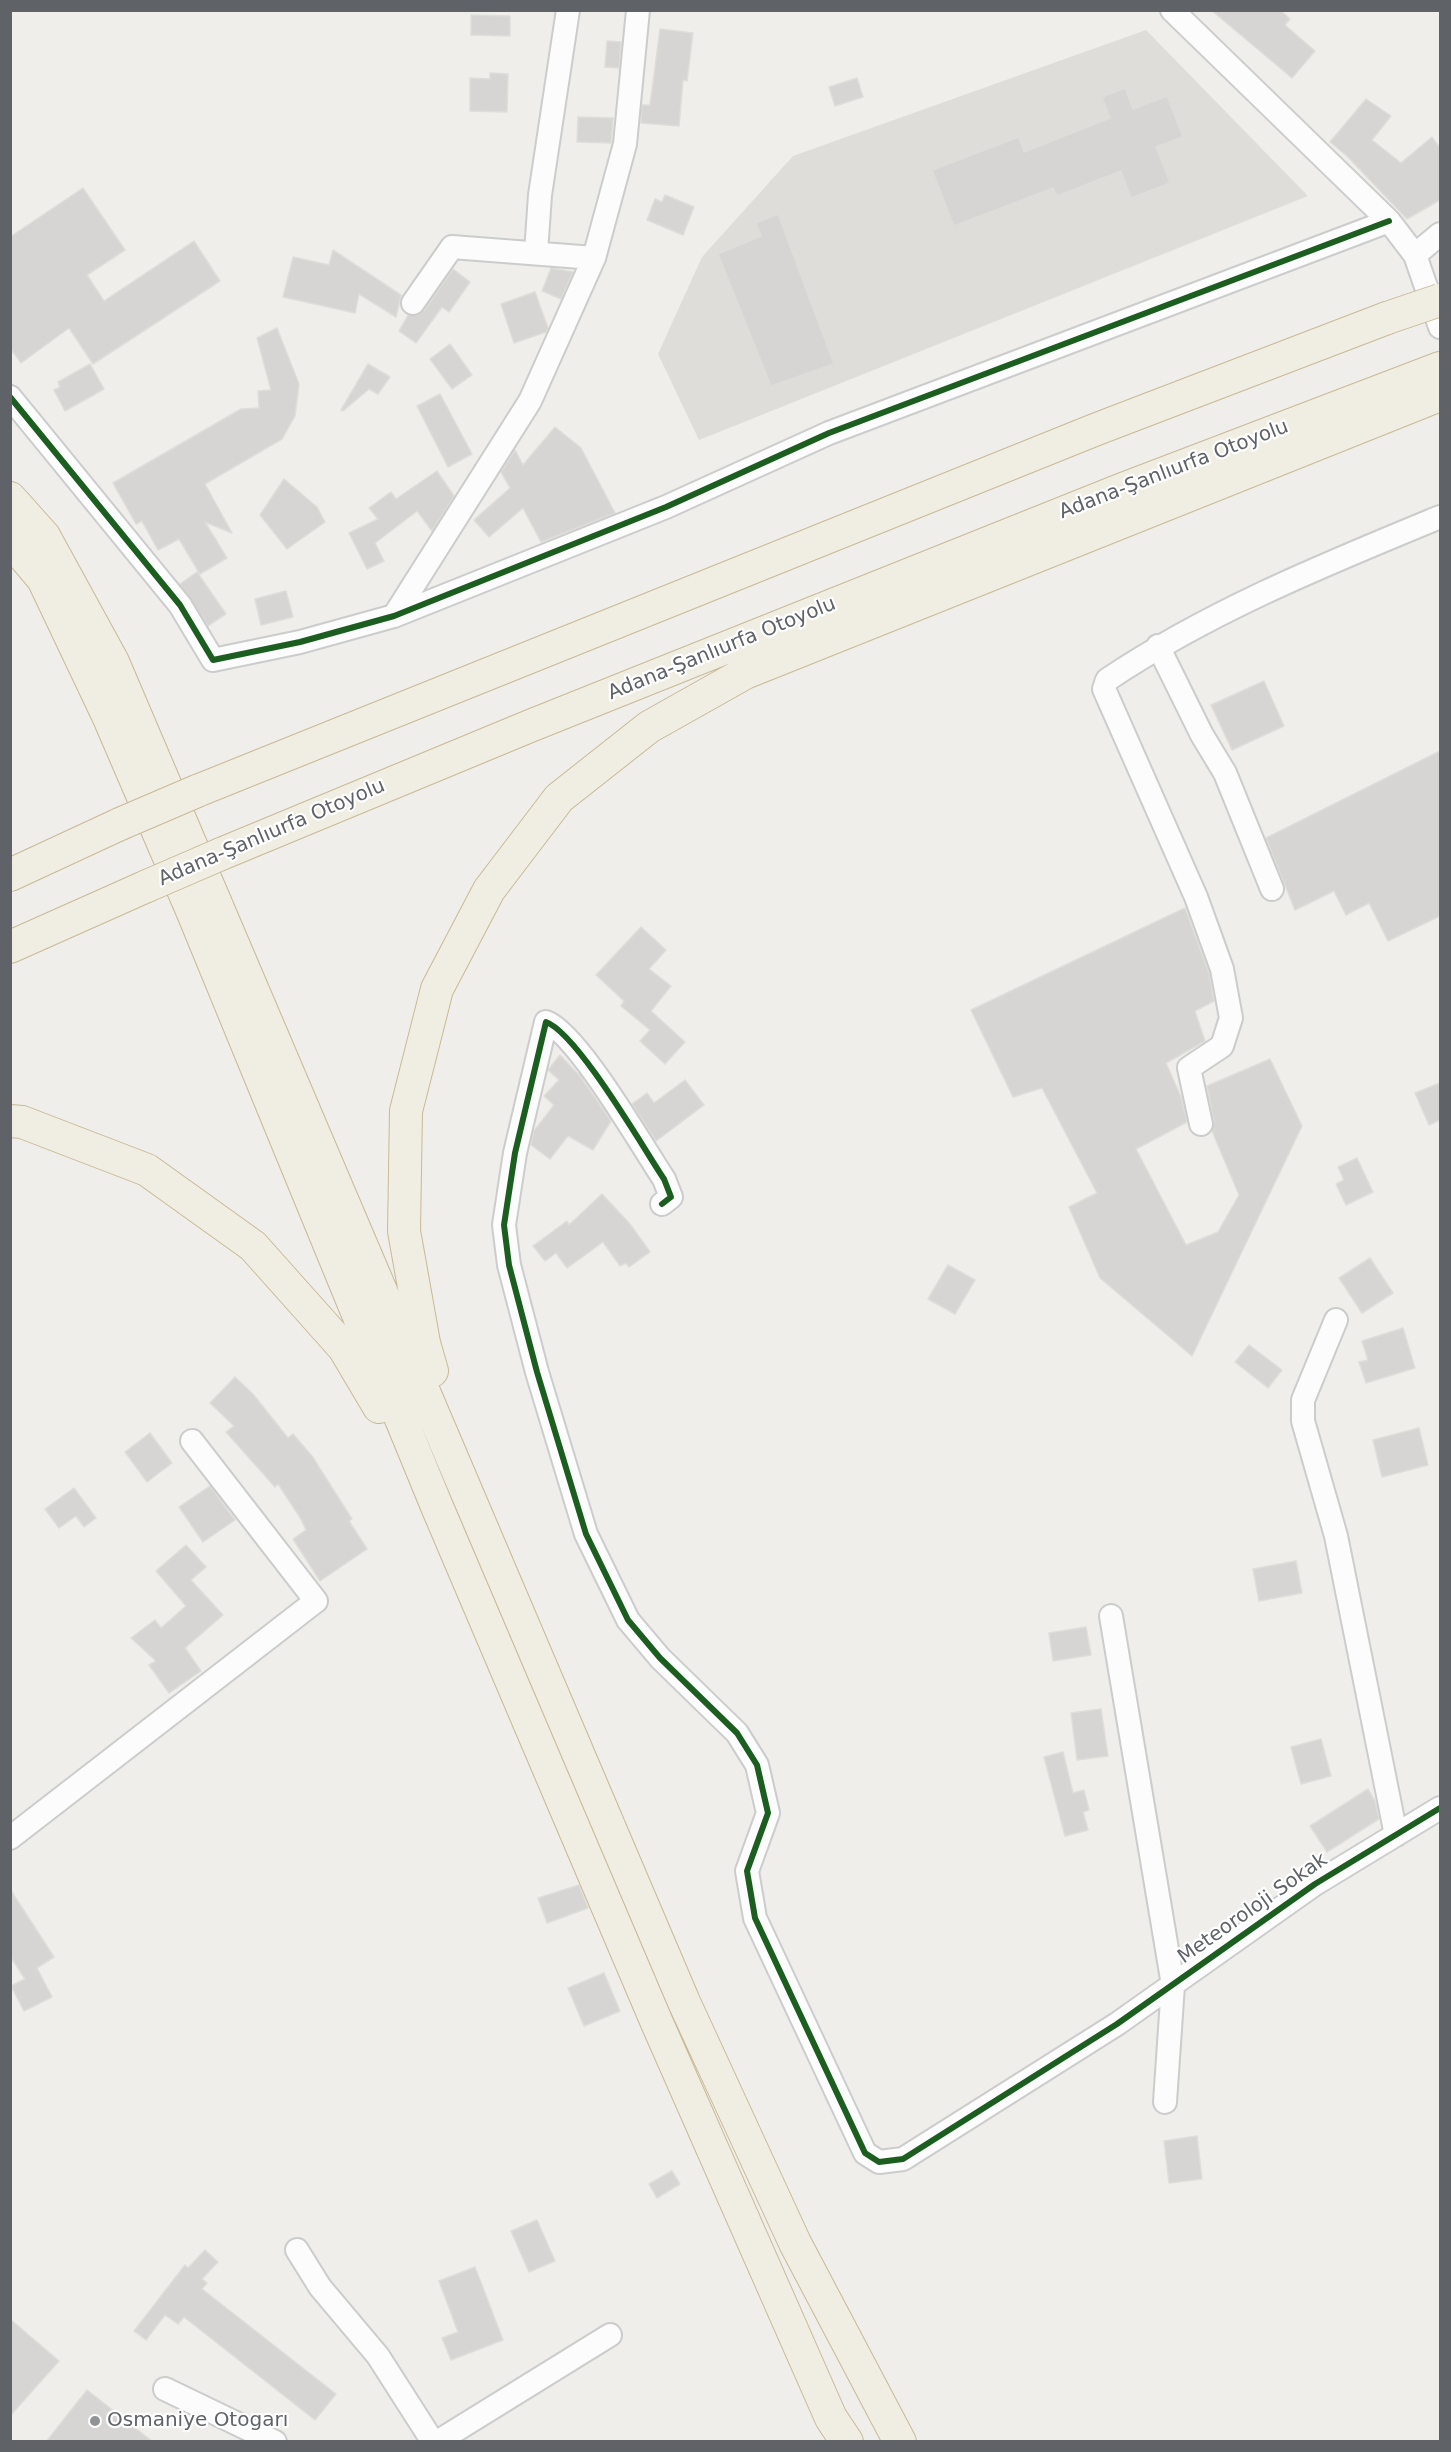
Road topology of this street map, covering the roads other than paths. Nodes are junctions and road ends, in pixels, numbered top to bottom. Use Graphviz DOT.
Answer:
graph roads {
  1 [pos="568,10"];
  2 [pos="638,10"];
  3 [pos="1172,10"];
  4 [pos="1389,221"];
  5 [pos="1440,234"];
  6 [pos="536,253"];
  7 [pos="1415,255"];
  8 [pos="594,258"];
  9 [pos="1440,300"];
  10 [pos="413,303"];
  11 [pos="1440,327"];
  12 [pos="1440,368"];
  13 [pos="1419,394"];
  14 [pos="10,397"];
  15 [pos="10,498"];
  16 [pos="1440,517"];
  17 [pos="10,540"];
  18 [pos="394,616"];
  19 [pos="1158,646"];
  20 [pos="120,824"];
  21 [pos="10,869"];
  22 [pos="10,875"];
  23 [pos="1272,889"];
  24 [pos="10,947"];
  25 [pos="10,1121"];
  26 [pos="1201,1124"];
  27 [pos="662,1204"];
  28 [pos="1336,1320"];
  29 [pos="192,1441"];
  30 [pos="463,1484"];
  31 [pos="438,1509"];
  32 [pos="1111,1616"];
  33 [pos="1440,1808"];
  34 [pos="1396,1835"];
  35 [pos="10,1838"];
  36 [pos="1173,1985"];
  37 [pos="1165,2102"];
  38 [pos="297,2250"];
  39 [pos="610,2335"];
  40 [pos="165,2389"];
  41 [pos="275,2442"];
  42 [pos="435,2442"];
  43 [pos="848,2442"];
  44 [pos="900,2442"];
  1 -- 6 [label="street"];
  2 -- 8 [label="street"];
  3 -- 4 [label="street"];
  4 -- 7 [label="street"];
  4 -- 18 [label="street"];
  5 -- 7 [label="street"];
  6 -- 8 [label="street"];
  6 -- 10 [label="street"];
  7 -- 11 [label="street"];
  8 -- 18 [label="street"];
  9 -- 20 [label="highway, bridge"];
  12 -- 13 [label="highway, Adana-Şanlıurfa Otoyolu"];
  13 -- 24 [label="highway, Adana-Şanlıurfa Otoyolu, bridge"];
  13 -- 30 [label="highway"];
  14 -- 18 [label="street"];
  15 -- 30 [label="highway"];
  16 -- 19 [label="street"];
  17 -- 31 [label="highway"];
  19 -- 23 [label="street"];
  19 -- 26 [label="street"];
  20 -- 21 [label="highway"];
  20 -- 22 [label="highway"];
  25 -- 31 [label="highway"];
  27 -- 36 [label="street, Meteoroloji Sokak"];
  28 -- 34 [label="street"];
  29 -- 35 [label="street"];
  30 -- 44 [label="highway"];
  31 -- 43 [label="highway"];
  32 -- 36 [label="street"];
  33 -- 34 [label="street, Meteoroloji Sokak"];
  34 -- 36 [label="street, Meteoroloji Sokak"];
  36 -- 37 [label="street"];
  38 -- 42 [label="street"];
  39 -- 42 [label="street"];
  40 -- 41 [label="street"];
}
